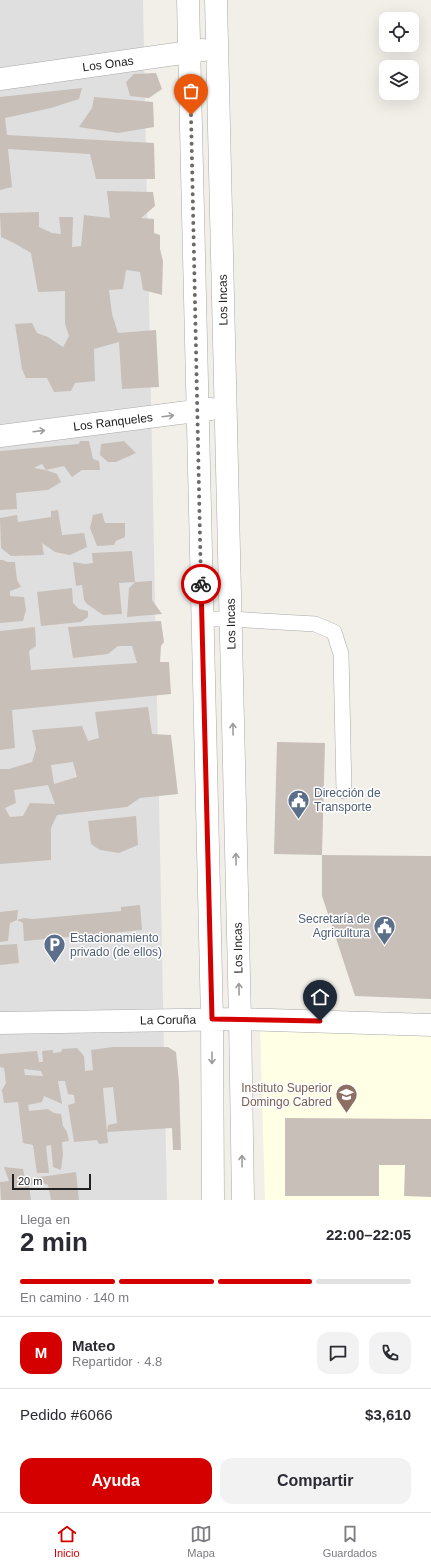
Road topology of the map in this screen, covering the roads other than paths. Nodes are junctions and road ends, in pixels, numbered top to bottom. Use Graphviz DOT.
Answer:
graph roads {
  1 [pos="188,0"];
  2 [pos="216,0"];
  3 [pos="216,47"];
  4 [pos="189,53"];
  5 [pos="0,79"];
  6 [pos="226,406"];
  7 [pos="197,412"];
  8 [pos="0,436"];
  9 [pos="202,619"];
  10 [pos="230,619"];
  11 [pos="344,791"];
  12 [pos="212,1019"];
  13 [pos="240,1019"];
  14 [pos="0,1023"];
  15 [pos="431,1025"];
  16 [pos="213,1200"];
  17 [pos="243,1200"];
  1 -- 4 [label="street"];
  2 -- 3 [label="street, Los Incas"];
  3 -- 4 [label="street, Los Onas"];
  3 -- 6 [label="street, Los Incas"];
  4 -- 5 [label="street, Los Onas"];
  4 -- 7 [label="street"];
  6 -- 7 [label="street, Los Ranqueles"];
  6 -- 10 [label="street, Los Incas"];
  8 -- 7 [label="street, Los Ranqueles, one-way"];
  7 -- 9 [label="street"];
  9 -- 10 [label="lane"];
  9 -- 12 [label="street"];
  10 -- 11 [label="lane"];
  13 -- 10 [label="street, Los Incas, one-way"];
  12 -- 13 [label="street, La Coruña"];
  12 -- 14 [label="street, La Coruña"];
  12 -- 16 [label="street, one-way"];
  13 -- 15 [label="street, La Coruña"];
  17 -- 13 [label="street, Los Incas, one-way"];
}
